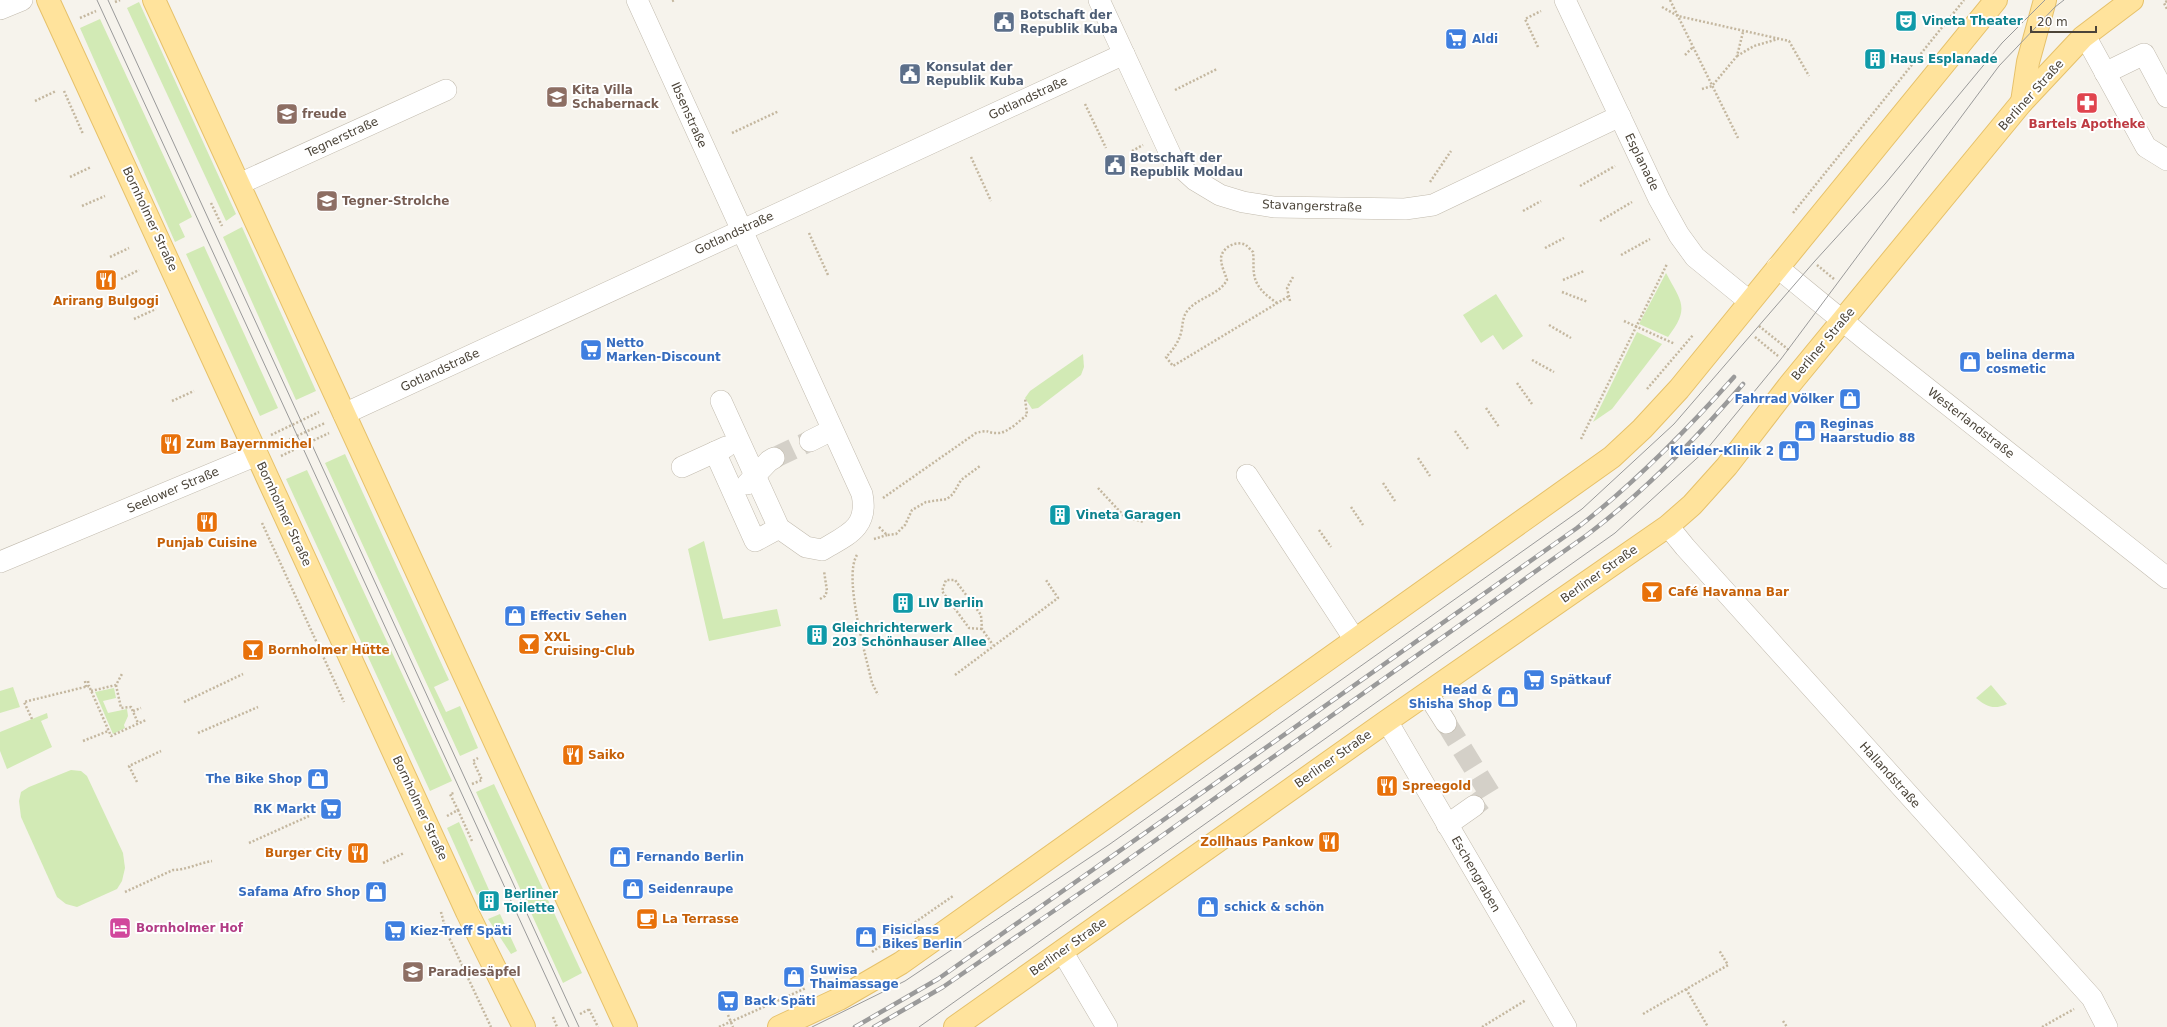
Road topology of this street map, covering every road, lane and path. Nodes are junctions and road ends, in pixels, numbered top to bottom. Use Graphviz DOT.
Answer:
graph roads {
  1 [pos="22,0"];
  2 [pos="48,0"];
  3 [pos="120,0"];
  4 [pos="154,0"];
  5 [pos="637,0"];
  6 [pos="1099,0"];
  7 [pos="1565,0"];
  8 [pos="1670,0"];
  9 [pos="1964,0"];
  10 [pos="1996,0"];
  11 [pos="2045,0"];
  12 [pos="2132,0"];
  13 [pos="2167,1"];
  14 [pos="115,2"];
  15 [pos="1662,7"];
  16 [pos="0,9"];
  17 [pos="2167,9"];
  18 [pos="96,11"];
  19 [pos="1541,11"];
  20 [pos="1678,16"];
  21 [pos="75,20"];
  22 [pos="1743,32"];
  23 [pos="2083,37"];
  24 [pos="1780,39"];
  25 [pos="1538,47"];
  26 [pos="1693,47"];
  27 [pos="1124,54"];
  28 [pos="1685,55"];
  29 [pos="1737,56"];
  30 [pos="1218,69"];
  31 [pos="2105,73"];
  32 [pos="1809,76"];
  33 [pos="1712,86"];
  34 [pos="1702,89"];
  35 [pos="446,90"];
  36 [pos="1175,90"];
  37 [pos="56,91"];
  38 [pos="2167,97"];
  39 [pos="35,101"];
  40 [pos="2022,102"];
  41 [pos="1085,104"];
  42 [pos="779,111"];
  43 [pos="1620,116"];
  44 [pos="732,133"];
  45 [pos="1738,138"];
  46 [pos="1148,141"];
  47 [pos="1106,148"];
  48 [pos="1132,151"];
  49 [pos="1451,151"];
  50 [pos="971,158"];
  51 [pos="2167,160"];
  52 [pos="1615,166"];
  53 [pos="91,167"];
  54 [pos="70,177"];
  55 [pos="239,184"];
  56 [pos="1580,186"];
  57 [pos="1427,187"];
  58 [pos="105,196"];
  59 [pos="991,201"];
  60 [pos="1541,201"];
  61 [pos="1632,202"];
  62 [pos="211,203"];
  63 [pos="82,206"];
  64 [pos="1523,211"];
  65 [pos="1792,216"];
  66 [pos="1600,221"];
  67 [pos="222,226"];
  68 [pos="740,230"];
  69 [pos="809,233"];
  70 [pos="1564,238"];
  71 [pos="1650,239"];
  72 [pos="129,248"];
  73 [pos="1545,248"];
  74 [pos="1622,255"];
  75 [pos="110,257"];
  76 [pos="1667,264"];
  77 [pos="1817,265"];
  78 [pos="1777,267"];
  79 [pos="139,270"];
  80 [pos="1584,271"];
  81 [pos="828,275"];
  82 [pos="1293,277"];
  83 [pos="121,279"];
  84 [pos="1834,279"];
  85 [pos="1563,280"];
  86 [pos="1562,292"];
  87 [pos="1289,296"];
  88 [pos="1290,300"];
  89 [pos="1749,301"];
  90 [pos="1588,302"];
  91 [pos="1277,303"];
  92 [pos="156,309"];
  93 [pos="134,319"];
  94 [pos="1624,321"];
  95 [pos="1842,321"];
  96 [pos="1549,325"];
  97 [pos="1635,327"];
  98 [pos="1762,329"];
  99 [pos="1696,333"];
  100 [pos="1571,338"];
  101 [pos="1755,338"];
  102 [pos="1675,344"];
  103 [pos="1785,347"];
  104 [pos="1778,356"];
  105 [pos="1532,360"];
  106 [pos="1554,372"];
  107 [pos="1517,383"];
  108 [pos="194,391"];
  109 [pos="1644,392"];
  110 [pos="1025,398"];
  111 [pos="172,401"];
  112 [pos="721,401"];
  113 [pos="1532,404"];
  114 [pos="1486,408"];
  115 [pos="344,414"];
  116 [pos="1499,427"];
  117 [pos="832,430"];
  118 [pos="1455,431"];
  119 [pos="1581,439"];
  120 [pos="810,441"];
  121 [pos="742,447"];
  122 [pos="1468,449"];
  123 [pos="715,452"];
  124 [pos="257,454"];
  125 [pos="1418,458"];
  126 [pos="980,466"];
  127 [pos="682,467"];
  128 [pos="1247,474"];
  129 [pos="1430,476"];
  130 [pos="756,477"];
  131 [pos="1383,483"];
  132 [pos="1098,488"];
  133 [pos="862,494"];
  134 [pos="734,496"];
  135 [pos="1395,501"];
  136 [pos="1351,507"];
  137 [pos="262,520"];
  138 [pos="1144,522"];
  139 [pos="1363,524"];
  140 [pos="1668,526"];
  141 [pos="779,528"];
  142 [pos="1319,530"];
  143 [pos="884,532"];
  144 [pos="887,534"];
  145 [pos="869,543"];
  146 [pos="1331,547"];
  147 [pos="822,550"];
  148 [pos="860,551"];
  149 [pos="0,562"];
  150 [pos="2167,578"];
  151 [pos="1046,580"];
  152 [pos="820,599"];
  153 [pos="982,629"];
  154 [pos="1355,640"];
  155 [pos="993,645"];
  156 [pos="122,674"];
  157 [pos="243,674"];
  158 [pos="955,675"];
  159 [pos="86,681"];
  160 [pos="116,685"];
  161 [pos="88,687"];
  162 [pos="91,691"];
  163 [pos="1427,693"];
  164 [pos="878,695"];
  165 [pos="184,702"];
  166 [pos="258,707"];
  167 [pos="141,708"];
  168 [pos="347,709"];
  169 [pos="133,712"];
  170 [pos="32,719"];
  171 [pos="146,720"];
  172 [pos="1387,721"];
  173 [pos="138,723"];
  174 [pos="1446,723"];
  175 [pos="108,731"];
  176 [pos="198,733"];
  177 [pos="83,741"];
  178 [pos="161,751"];
  179 [pos="482,756"];
  180 [pos="137,782"];
  181 [pos="472,784"];
  182 [pos="454,793"];
  183 [pos="1474,806"];
  184 [pos="458,810"];
  185 [pos="309,816"];
  186 [pos="442,818"];
  187 [pos="1448,825"];
  188 [pos="472,841"];
  189 [pos="250,843"];
  190 [pos="404,853"];
  191 [pos="212,861"];
  192 [pos="383,863"];
  193 [pos="125,892"];
  194 [pos="955,895"];
  195 [pos="440,910"];
  196 [pos="1720,950"];
  197 [pos="1062,951"];
  198 [pos="868,955"];
  199 [pos="808,987"];
  200 [pos="1686,989"];
  201 [pos="2092,998"];
  202 [pos="1528,999"];
  203 [pos="596,1006"];
  204 [pos="589,1009"];
  205 [pos="580,1014"];
  206 [pos="1643,1014"];
  207 [pos="728,1015"];
  208 [pos="553,1017"];
  209 [pos="730,1021"];
  210 [pos="1783,1021"];
  211 [pos="1487,1026"];
  212 [pos="491,1027"];
  213 [pos="524,1027"];
  214 [pos="557,1027"];
  215 [pos="598,1027"];
  216 [pos="626,1027"];
  217 [pos="719,1027"];
  218 [pos="733,1027"];
  219 [pos="779,1027"];
  220 [pos="955,1027"];
  221 [pos="1107,1027"];
  222 [pos="1482,1027"];
  223 [pos="1566,1027"];
  224 [pos="1708,1027"];
  225 [pos="1787,1027"];
  226 [pos="2042,1027"];
  227 [pos="2108,1027"];
  1 -- 16 [label="street"];
  2 -- 124 [label="main road, Bornholmer Straße"];
  3 -- 14 [label="path"];
  4 -- 55 [label="main road"];
  5 -- 68 [label="street, Ibsenstraße"];
  6 -- 27 [label="street, Stavangerstraße"];
  7 -- 43 [label="street, Esplanade"];
  8 -- 20 [label="path"];
  9 -- 65 [label="path"];
  10 -- 78 [label="main road"];
  11 -- 40 [label="main road"];
  12 -- 23 [label="main road, Berliner Straße"];
  13 -- 17 [label="path"];
  15 -- 20 [label="path"];
  18 -- 21 [label="path"];
  19 -- 25 [label="path"];
  20 -- 22 [label="path"];
  20 -- 26 [label="path"];
  22 -- 24 [label="path"];
  22 -- 29 [label="path"];
  23 -- 31 [label="street"];
  23 -- 40 [label="main road, Berliner Straße"];
  24 -- 29 [label="path"];
  24 -- 32 [label="path"];
  26 -- 28 [label="path"];
  26 -- 33 [label="path"];
  27 -- 43 [label="street, Stavangerstraße"];
  27 -- 68 [label="street, Gotlandstraße"];
  29 -- 33 [label="path"];
  30 -- 36 [label="path"];
  31 -- 38 [label="street"];
  31 -- 51 [label="street"];
  33 -- 34 [label="path"];
  33 -- 45 [label="path"];
  35 -- 55 [label="street, Tegnerstraße"];
  37 -- 39 [label="path"];
  40 -- 95 [label="main road, Berliner Straße"];
  41 -- 47 [label="path"];
  42 -- 44 [label="path"];
  43 -- 89 [label="street, Esplanade"];
  46 -- 48 [label="path"];
  49 -- 57 [label="path"];
  50 -- 59 [label="path"];
  52 -- 56 [label="path"];
  53 -- 54 [label="path"];
  55 -- 115 [label="main road"];
  58 -- 63 [label="path"];
  60 -- 64 [label="path"];
  61 -- 66 [label="path"];
  62 -- 67 [label="path"];
  68 -- 115 [label="street, Gotlandstraße"];
  68 -- 117 [label="street, Ibsenstraße"];
  69 -- 81 [label="path"];
  70 -- 73 [label="path"];
  71 -- 74 [label="path"];
  72 -- 75 [label="path"];
  76 -- 97 [label="path"];
  77 -- 84 [label="path"];
  78 -- 89 [label="main road"];
  78 -- 95 [label="street, Westerlandstraße"];
  79 -- 83 [label="path"];
  80 -- 85 [label="path"];
  82 -- 87 [label="path"];
  86 -- 90 [label="path"];
  87 -- 88 [label="path"];
  87 -- 91 [label="path"];
  89 -- 154 [label="main road"];
  91 -- 91 [label="path"];
  92 -- 93 [label="path"];
  94 -- 97 [label="path"];
  95 -- 140 [label="main road, Berliner Straße"];
  95 -- 150 [label="street, Westerlandstraße"];
  96 -- 100 [label="path"];
  97 -- 102 [label="path"];
  97 -- 119 [label="path"];
  98 -- 103 [label="path"];
  99 -- 109 [label="path"];
  101 -- 104 [label="path"];
  105 -- 106 [label="path"];
  107 -- 113 [label="path"];
  108 -- 111 [label="path"];
  110 -- 133 [label="path"];
  112 -- 121 [label="street"];
  114 -- 116 [label="path"];
  115 -- 124 [label="path"];
  115 -- 124 [label="path"];
  115 -- 124 [label="path"];
  115 -- 216 [label="main road"];
  117 -- 120 [label="street"];
  117 -- 133 [label="street, Ibsenstraße"];
  118 -- 122 [label="path"];
  121 -- 123 [label="street"];
  121 -- 130 [label="street"];
  121 -- 130 [label="street"];
  123 -- 127 [label="street"];
  123 -- 134 [label="street"];
  124 -- 149 [label="street, Seelower Straße"];
  124 -- 213 [label="main road, Bornholmer Straße"];
  125 -- 129 [label="path"];
  126 -- 144 [label="path"];
  128 -- 154 [label="street"];
  130 -- 134 [label="street"];
  130 -- 141 [label="street"];
  131 -- 135 [label="path"];
  132 -- 138 [label="path"];
  133 -- 147 [label="street"];
  134 -- 141 [label="street"];
  136 -- 139 [label="path"];
  137 -- 168 [label="path"];
  140 -- 163 [label="main road, Berliner Straße"];
  140 -- 201 [label="street, Hallandstraße"];
  141 -- 147 [label="street"];
  142 -- 146 [label="path"];
  143 -- 144 [label="path"];
  144 -- 145 [label="path"];
  147 -- 152 [label="path"];
  148 -- 164 [label="path"];
  151 -- 155 [label="path"];
  153 -- 153 [label="path"];
  153 -- 155 [label="path"];
  154 -- 219 [label="main road"];
  155 -- 158 [label="path"];
  156 -- 160 [label="path"];
  157 -- 165 [label="path"];
  159 -- 161 [label="path"];
  160 -- 162 [label="path"];
  160 -- 169 [label="path"];
  161 -- 162 [label="path"];
  161 -- 170 [label="path"];
  162 -- 175 [label="path"];
  163 -- 172 [label="main road, Berliner Straße"];
  163 -- 174 [label="street"];
  166 -- 176 [label="path"];
  167 -- 169 [label="path"];
  169 -- 173 [label="path"];
  171 -- 173 [label="path"];
  172 -- 187 [label="street, Eschengraben"];
  172 -- 197 [label="main road, Berliner Straße"];
  173 -- 175 [label="path"];
  175 -- 177 [label="path"];
  178 -- 180 [label="path"];
  179 -- 181 [label="path"];
  182 -- 184 [label="path"];
  183 -- 187 [label="street"];
  184 -- 186 [label="path"];
  184 -- 188 [label="path"];
  185 -- 189 [label="path"];
  187 -- 223 [label="street, Eschengraben"];
  190 -- 192 [label="path"];
  191 -- 193 [label="path"];
  194 -- 198 [label="path"];
  195 -- 212 [label="path"];
  196 -- 200 [label="path"];
  197 -- 220 [label="main road, Berliner Straße"];
  197 -- 221 [label="street"];
  199 -- 209 [label="path"];
  200 -- 206 [label="path"];
  200 -- 224 [label="path"];
  201 -- 226 [label="path"];
  201 -- 227 [label="street, Hallandstraße"];
  202 -- 211 [label="path"];
  203 -- 204 [label="path"];
  204 -- 205 [label="path"];
  204 -- 215 [label="path"];
  207 -- 209 [label="path"];
  208 -- 214 [label="path"];
  209 -- 217 [label="path"];
  209 -- 218 [label="path"];
  210 -- 225 [label="path"];
  211 -- 222 [label="path"];
}
